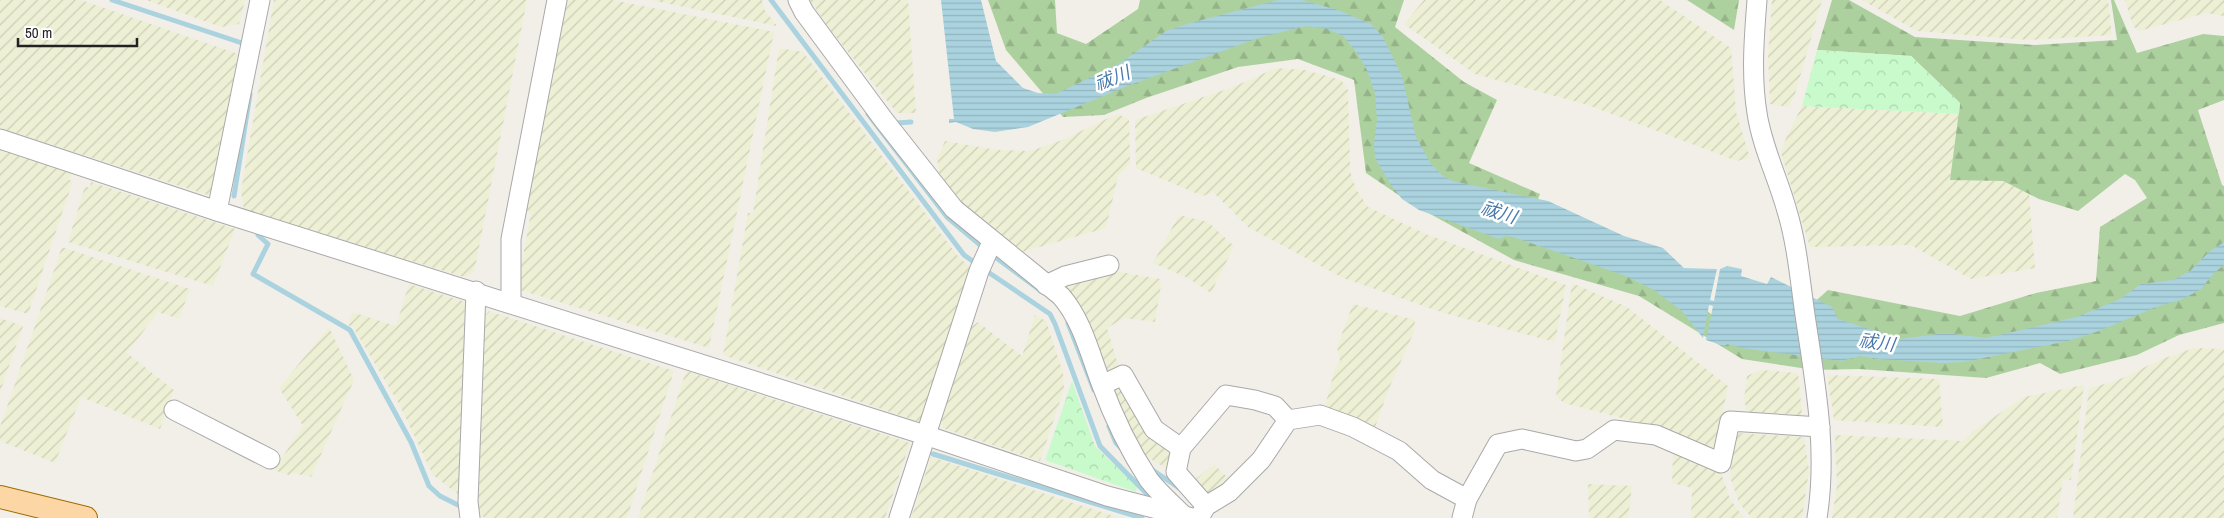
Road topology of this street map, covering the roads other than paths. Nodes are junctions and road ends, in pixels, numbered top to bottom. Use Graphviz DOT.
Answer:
graph roads {
  1 [pos="260,0"];
  2 [pos="557,0"];
  3 [pos="798,0"];
  4 [pos="1757,0"];
  5 [pos="0,139"];
  6 [pos="217,211"];
  7 [pos="990,245"];
  8 [pos="1109,265"];
  9 [pos="1046,285"];
  10 [pos="476,291"];
  11 [pos="511,302"];
  12 [pos="1102,385"];
  13 [pos="174,410"];
  14 [pos="1288,420"];
  15 [pos="1820,427"];
  16 [pos="925,435"];
  17 [pos="1181,448"];
  18 [pos="270,459"];
  19 [pos="0,497"];
  20 [pos="1467,499"];
  21 [pos="1196,515"];
  22 [pos="86,518"];
  23 [pos="470,518"];
  24 [pos="899,518"];
  25 [pos="1462,518"];
  26 [pos="1817,518"];
  1 -- 6 [label="street"];
  2 -- 11 [label="street"];
  3 -- 7 [label="street"];
  4 -- 15 [label="street"];
  5 -- 6 [label="street"];
  6 -- 10 [label="street"];
  7 -- 9 [label="street"];
  7 -- 16 [label="street"];
  8 -- 9 [label="street"];
  9 -- 12 [label="street"];
  10 -- 11 [label="street"];
  10 -- 23 [label="street"];
  11 -- 16 [label="street"];
  12 -- 17 [label="street"];
  12 -- 21 [label="street"];
  13 -- 18 [label="street"];
  14 -- 17 [label="street"];
  14 -- 20 [label="street"];
  14 -- 21 [label="street"];
  15 -- 20 [label="street"];
  15 -- 26 [label="street"];
  16 -- 21 [label="street"];
  16 -- 24 [label="street"];
  17 -- 21 [label="street"];
  19 -- 22 [label="main road"];
  20 -- 25 [label="street"];
}
